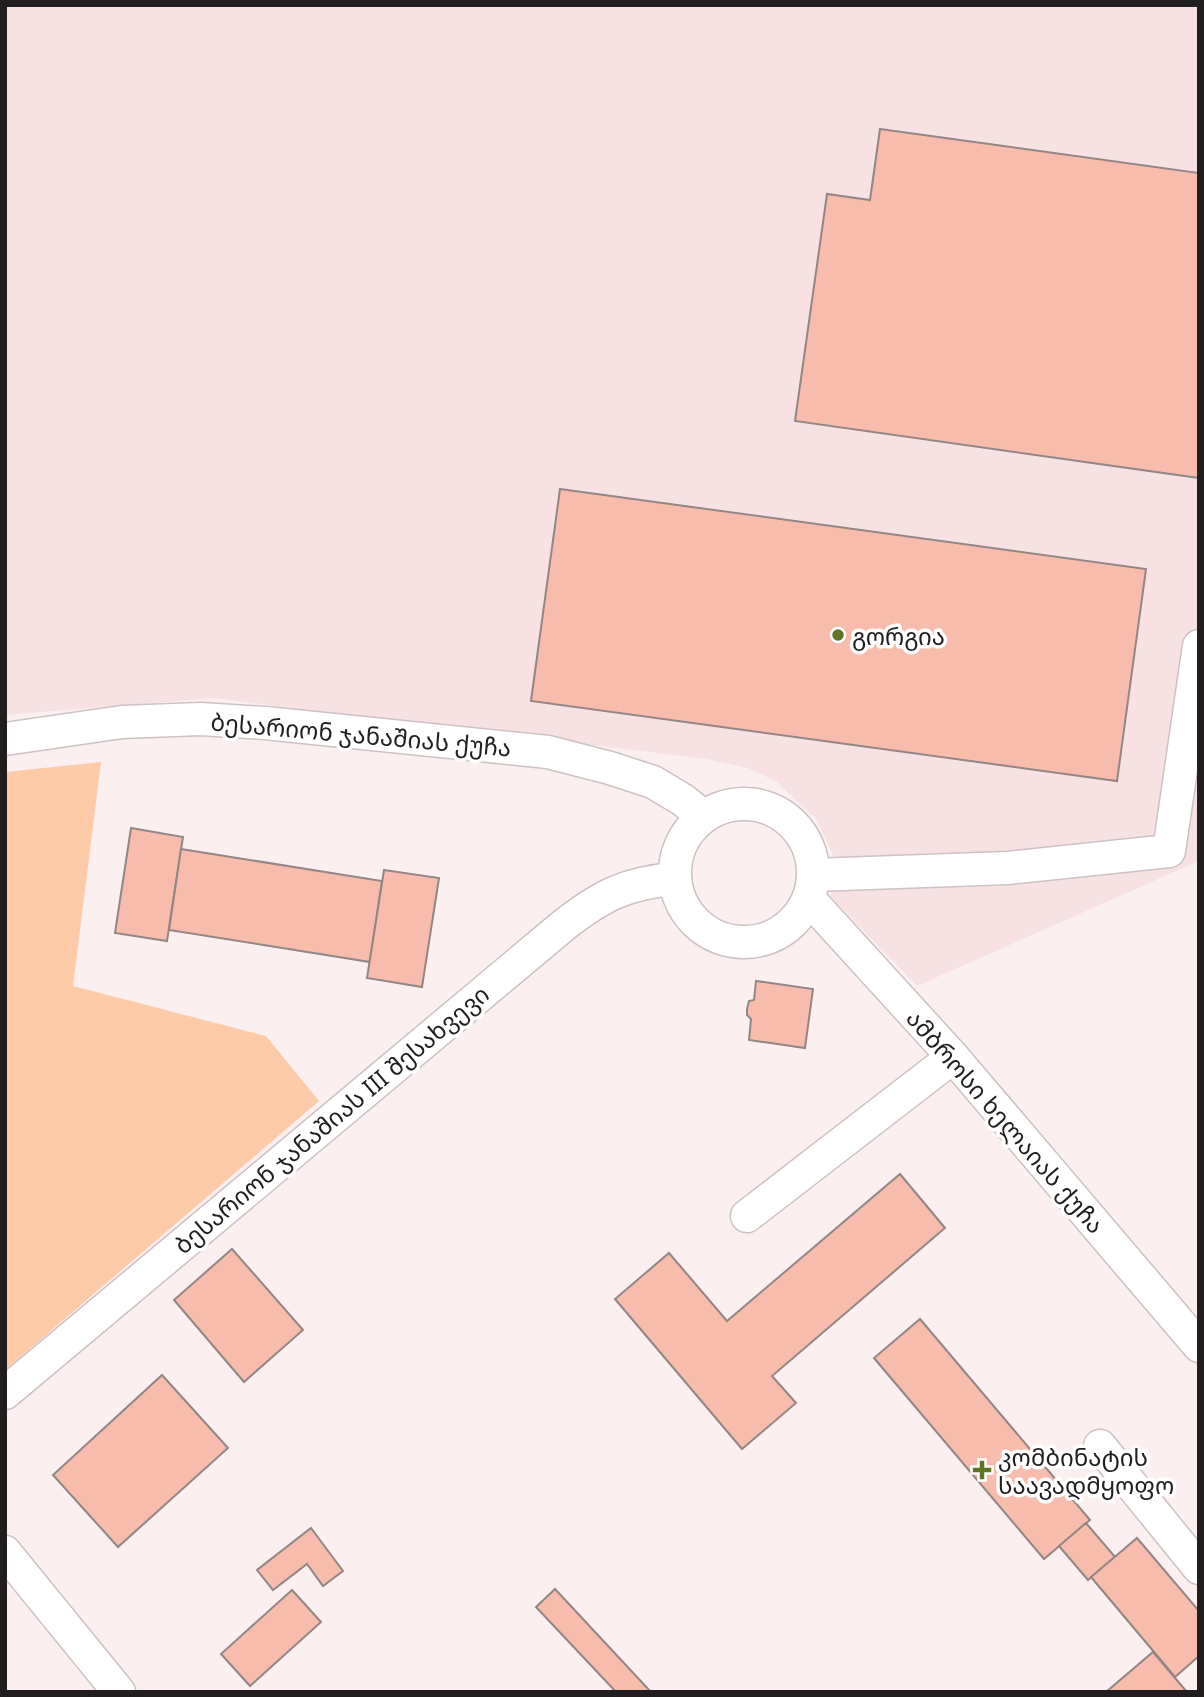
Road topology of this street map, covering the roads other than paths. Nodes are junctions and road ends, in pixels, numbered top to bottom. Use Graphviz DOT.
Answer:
graph roads {
  1 [pos="1199,646"];
  2 [pos="5,739"];
  3 [pos="704,816"];
  4 [pos="674,879"];
  5 [pos="811,887"];
  6 [pos="953,1057"];
  7 [pos="747,1216"];
  8 [pos="1199,1346"];
  9 [pos="5,1393"];
  10 [pos="1100,1446"];
  11 [pos="5,1552"];
  12 [pos="1199,1568"];
  13 [pos="119,1692"];
  1 -- 5 [label="street"];
  2 -- 3 [label="street, ბესარიონ ჯანაშიას ქუჩა"];
  3 -- 4 [label="street"];
  3 -- 5 [label="street"];
  4 -- 5 [label="street"];
  4 -- 9 [label="street, ბესარიონ ჯანაშიას III შესახვევი"];
  5 -- 6 [label="street, ამბროსი ხელაიას ქუჩა"];
  6 -- 7 [label="street"];
  6 -- 8 [label="street, ამბროსი ხელაიას ქუჩა"];
  10 -- 12 [label="street"];
  11 -- 13 [label="street"];
}
